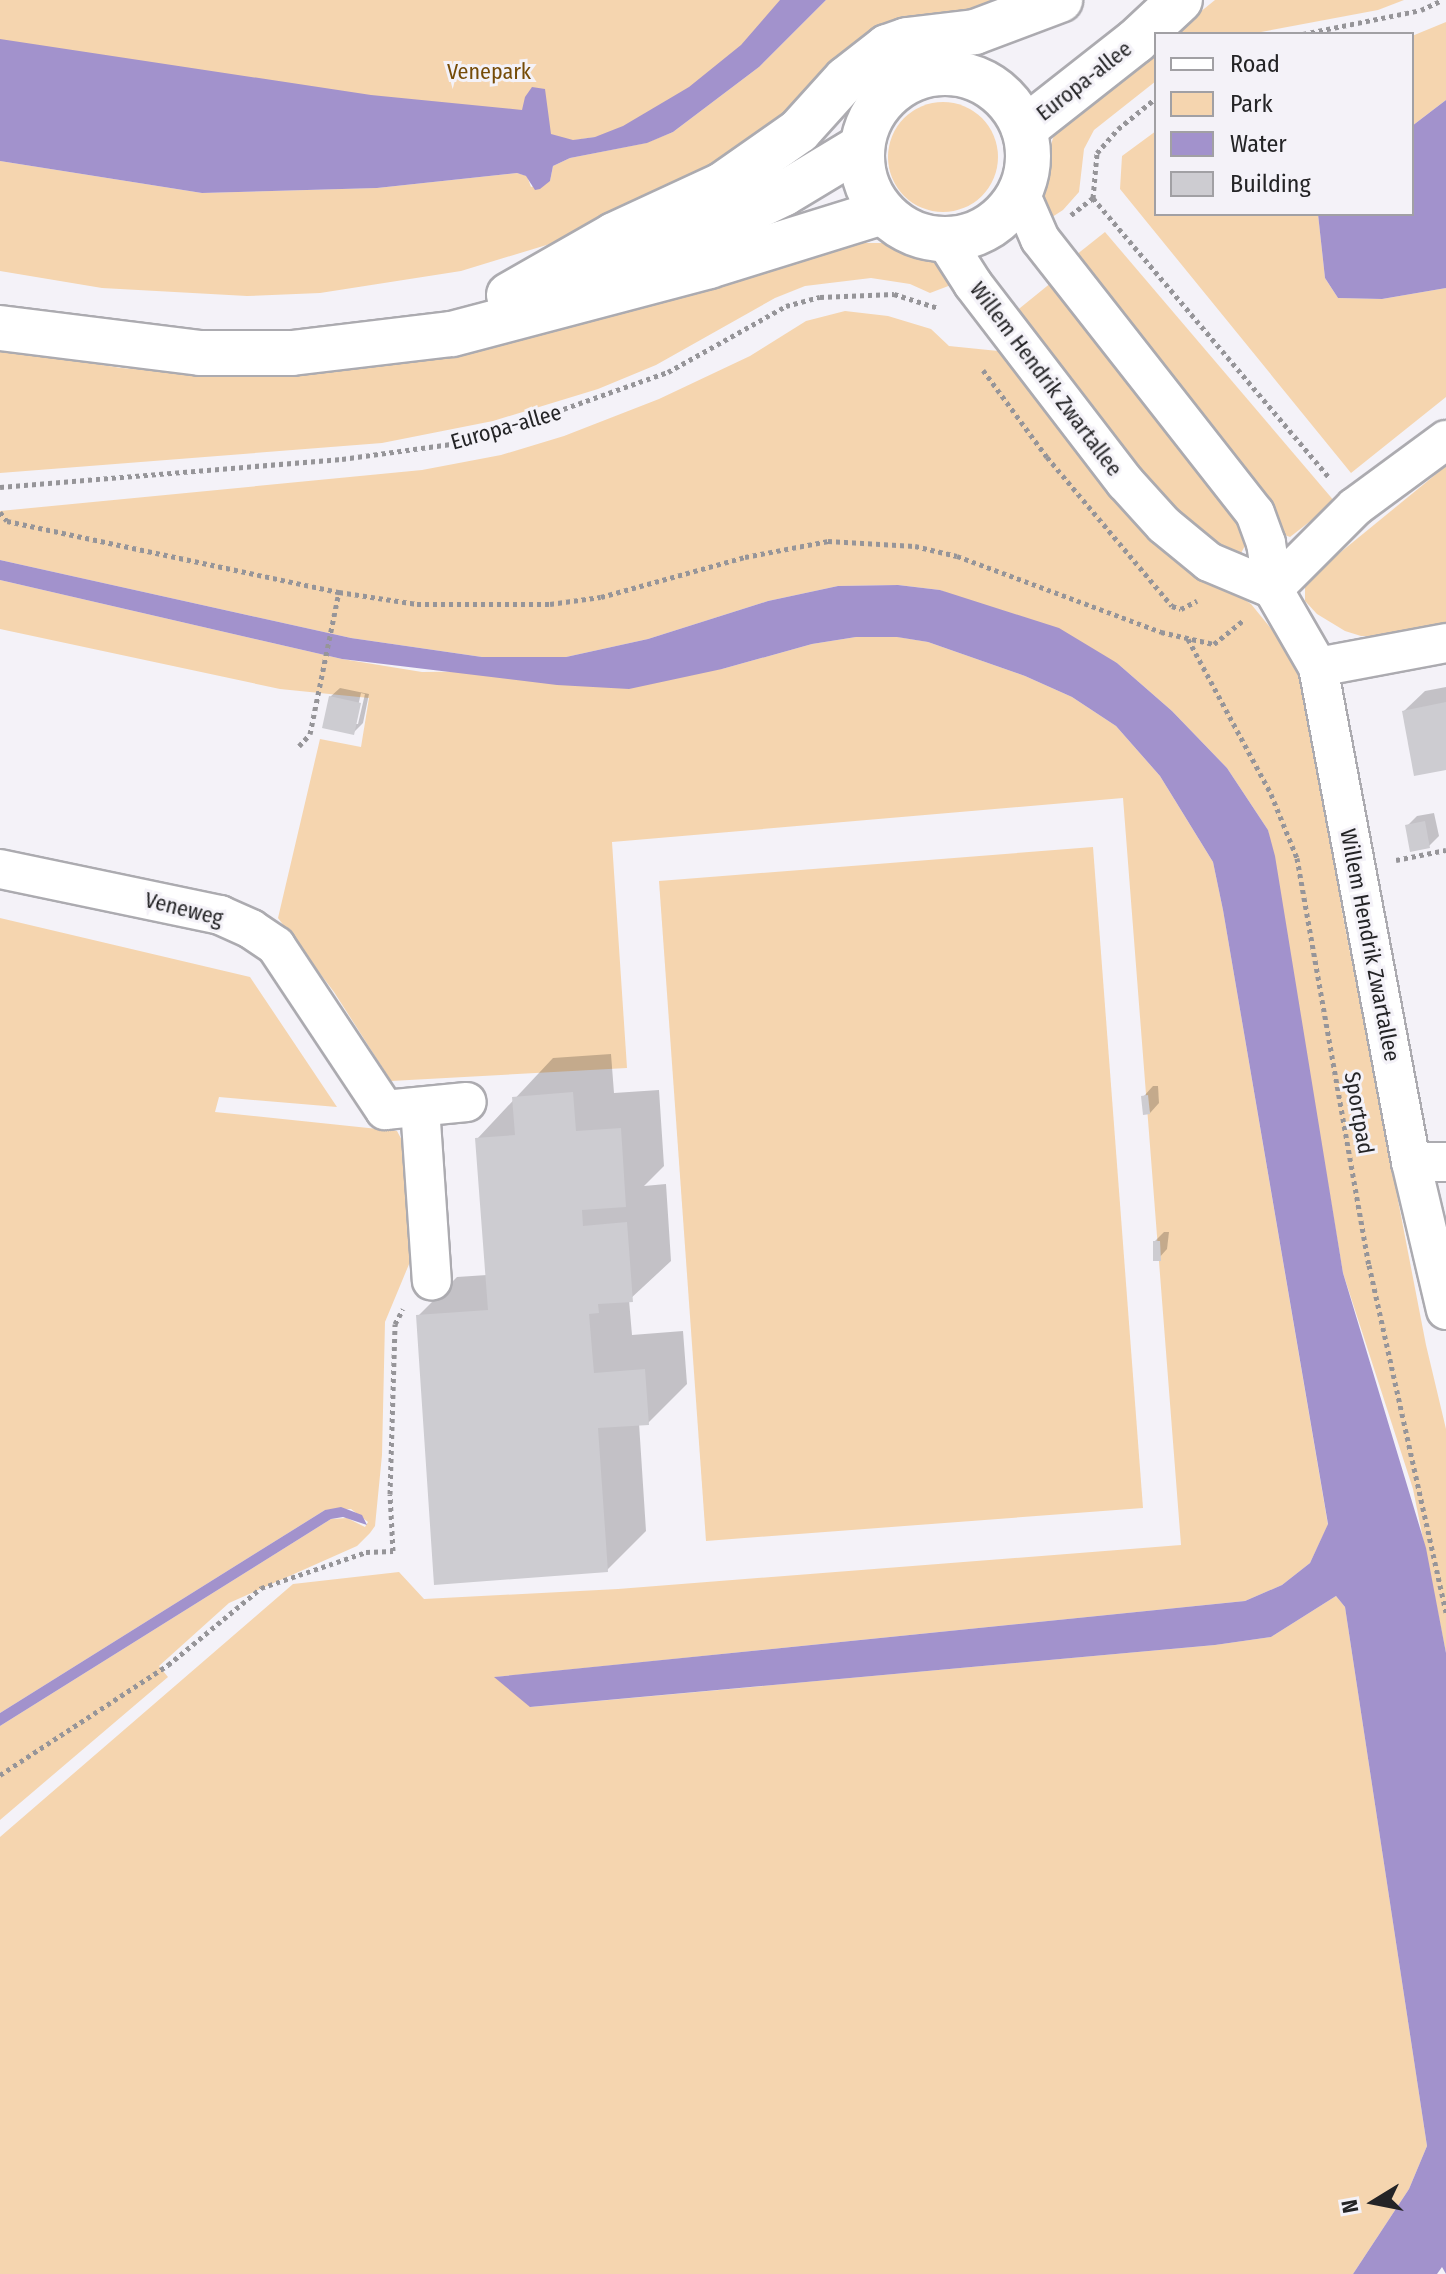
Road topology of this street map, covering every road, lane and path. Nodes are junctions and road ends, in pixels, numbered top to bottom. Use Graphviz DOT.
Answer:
graph roads {
  1 [pos="1062,0"];
  2 [pos="1180,0"];
  3 [pos="1442,0"];
  4 [pos="1313,32"];
  5 [pos="972,77"];
  6 [pos="1154,100"];
  7 [pos="1024,129"];
  8 [pos="861,147"];
  9 [pos="1020,193"];
  10 [pos="882,212"];
  11 [pos="945,240"];
  12 [pos="509,295"];
  13 [pos="0,304"];
  14 [pos="938,308"];
  15 [pos="0,328"];
  16 [pos="1446,440"];
  17 [pos="0,487"];
  18 [pos="1355,507"];
  19 [pos="0,512"];
  20 [pos="1273,589"];
  21 [pos="339,592"];
  22 [pos="1187,638"];
  23 [pos="1446,643"];
  24 [pos="1318,667"];
  25 [pos="299,746"];
  26 [pos="1446,850"];
  27 [pos="1356,868"];
  28 [pos="0,869"];
  29 [pos="467,1102"];
  30 [pos="420,1107"];
  31 [pos="1428,1162"];
  32 [pos="432,1281"];
  33 [pos="1446,1310"];
  34 [pos="1446,1613"];
  35 [pos="0,1775"];
  1 -- 5 [label="main road"];
  1 -- 12 [label="main road"];
  2 -- 7 [label="main road, Europa-allee"];
  3 -- 4 [label="path"];
  5 -- 7 [label="main road"];
  5 -- 8 [label="main road"];
  6 -- 18 [label="path"];
  7 -- 9 [label="main road"];
  8 -- 10 [label="main road"];
  8 -- 12 [label="main road"];
  9 -- 11 [label="main road"];
  9 -- 20 [label="street, Willem Hendrik Zwartallee"];
  10 -- 11 [label="main road"];
  10 -- 15 [label="main road"];
  11 -- 20 [label="street, Willem Hendrik Zwartallee"];
  12 -- 13 [label="main road"];
  14 -- 17 [label="path, Europa-allee"];
  16 -- 18 [label="street"];
  18 -- 20 [label="street"];
  19 -- 21 [label="path"];
  20 -- 22 [label="path"];
  20 -- 24 [label="street, Willem Hendrik Zwartallee"];
  21 -- 22 [label="path"];
  21 -- 25 [label="path"];
  22 -- 34 [label="path, Sportpad"];
  23 -- 24 [label="street"];
  24 -- 27 [label="street, Willem Hendrik Zwartallee"];
  26 -- 27 [label="path"];
  27 -- 31 [label="street, Willem Hendrik Zwartallee"];
  28 -- 30 [label="street, Veneweg"];
  29 -- 30 [label="street, Veneweg"];
  30 -- 32 [label="street"];
  31 -- 33 [label="street, Willem Hendrik Zwartallee"];
  32 -- 35 [label="path"];
}
